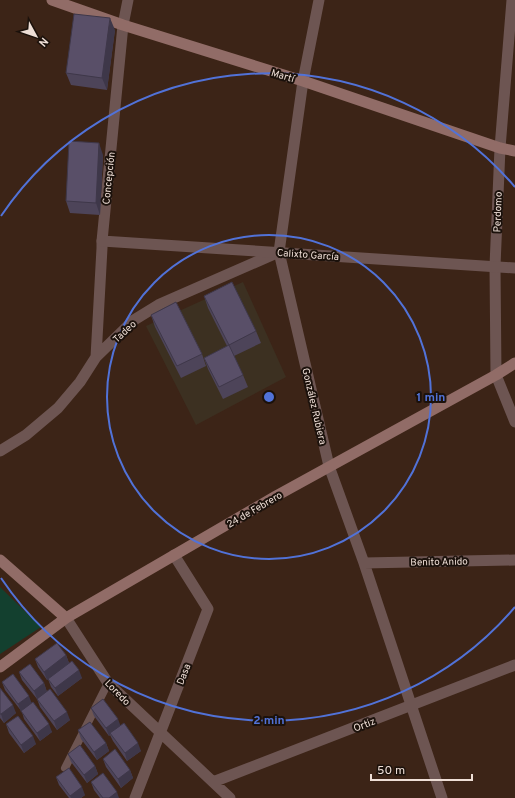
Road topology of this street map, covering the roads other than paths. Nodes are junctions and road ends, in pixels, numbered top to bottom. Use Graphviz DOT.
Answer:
graph roads {
  1 [pos="52,0"];
  2 [pos="128,0"];
  3 [pos="318,0"];
  4 [pos="512,0"];
  5 [pos="123,25"];
  6 [pos="303,81"];
  7 [pos="500,148"];
  8 [pos="515,151"];
  9 [pos="102,241"];
  10 [pos="279,252"];
  11 [pos="495,266"];
  12 [pos="515,268"];
  13 [pos="96,357"];
  14 [pos="515,363"];
  15 [pos="496,375"];
  16 [pos="515,422"];
  17 [pos="0,451"];
  18 [pos="329,466"];
  19 [pos="174,555"];
  20 [pos="0,560"];
  21 [pos="515,560"];
  22 [pos="364,563"];
  23 [pos="66,618"];
  24 [pos="515,665"];
  25 [pos="0,667"];
  26 [pos="108,684"];
  27 [pos="411,705"];
  28 [pos="160,732"];
  29 [pos="65,768"];
  30 [pos="212,782"];
  31 [pos="134,798"];
  32 [pos="230,798"];
  33 [pos="442,798"];
  1 -- 5 [label="main road, Martí"];
  2 -- 5 [label="street, Concepción"];
  3 -- 6 [label="street, González Rubiera"];
  4 -- 7 [label="street, Perdomo"];
  5 -- 6 [label="main road, Martí"];
  5 -- 9 [label="street, Concepción"];
  6 -- 7 [label="main road, Martí"];
  6 -- 10 [label="street, González Rubiera"];
  7 -- 8 [label="main road, Martí"];
  7 -- 11 [label="street, Perdomo"];
  9 -- 10 [label="street, Calixto García"];
  9 -- 13 [label="street, Concepción"];
  10 -- 11 [label="street, Calixto García"];
  10 -- 13 [label="street, Tadeo"];
  10 -- 18 [label="street, González Rubiera"];
  11 -- 12 [label="street, Calixto García"];
  11 -- 15 [label="street, Perdomo"];
  13 -- 17 [label="street, Tadeo"];
  14 -- 15 [label="main road, 24 de Febrero"];
  15 -- 16 [label="street, Perdomo"];
  15 -- 18 [label="main road, 24 de Febrero"];
  18 -- 19 [label="main road, 24 de Febrero"];
  18 -- 22 [label="street, González Rubiera"];
  19 -- 23 [label="main road, 24 de Febrero"];
  19 -- 28 [label="street, Dasa"];
  20 -- 23 [label="main road, Loredo"];
  21 -- 22 [label="street, Benito Anido"];
  22 -- 27 [label="street, González Rubiera"];
  23 -- 25 [label="main road, 24 de Febrero"];
  23 -- 26 [label="street, Loredo"];
  24 -- 27 [label="street, Ortiz"];
  26 -- 28 [label="street, Loredo"];
  26 -- 29 [label="lane"];
  27 -- 30 [label="street, Ortiz"];
  27 -- 33 [label="street, González Rubiera"];
  28 -- 30 [label="street, Loredo"];
  28 -- 31 [label="street, Dasa"];
  30 -- 32 [label="street, Loredo"];
}
